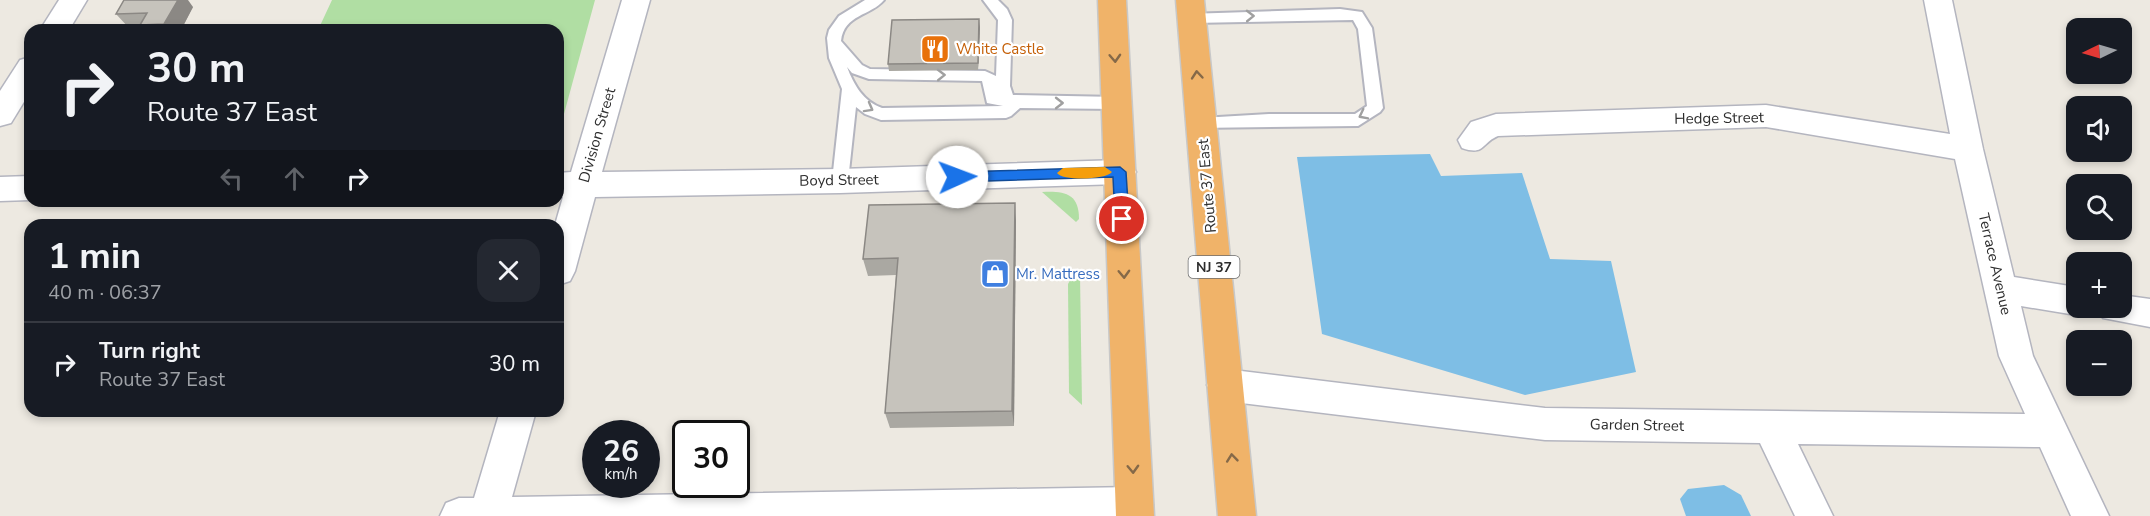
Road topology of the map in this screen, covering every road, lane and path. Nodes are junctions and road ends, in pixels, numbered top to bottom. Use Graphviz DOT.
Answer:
graph roads {
  1 [pos="73,0"];
  2 [pos="636,0"];
  3 [pos="877,0"];
  4 [pos="990,0"];
  5 [pos="1112,0"];
  6 [pos="1938,0"];
  7 [pos="1191,9"];
  8 [pos="1005,20"];
  9 [pos="58,24"];
  10 [pos="833,41"];
  11 [pos="985,76"];
  12 [pos="24,78"];
  13 [pos="850,88"];
  14 [pos="1016,102"];
  15 [pos="1118,103"];
  16 [pos="0,116"];
  17 [pos="1201,123"];
  18 [pos="1473,140"];
  19 [pos="1968,150"];
  20 [pos="1120,172"];
  21 [pos="840,180"];
  22 [pos="570,185"];
  23 [pos="24,188"];
  24 [pos="0,189"];
  25 [pos="564,228"];
  26 [pos="2001,289"];
  27 [pos="2066,299"];
  28 [pos="2132,310"];
  29 [pos="2150,313"];
  30 [pos="1225,385"];
  31 [pos="516,417"];
  32 [pos="1770,426"];
  33 [pos="2051,431"];
  34 [pos="1134,511"];
  35 [pos="996,512"];
  36 [pos="807,513"];
  37 [pos="459,516"];
  38 [pos="488,516"];
  39 [pos="1237,516"];
  40 [pos="1814,516"];
  41 [pos="2090,516"];
  1 -- 9 [label="street"];
  2 -- 22 [label="street, Division Street"];
  3 -- 10 [label="lane"];
  4 -- 8 [label="lane"];
  5 -- 15 [label="highway, one-way"];
  6 -- 19 [label="street, Terrace Avenue"];
  17 -- 7 [label="highway, Route 37 East / NJ 37, one-way"];
  7 -- 17 [label="lane, one-way"];
  8 -- 11 [label="lane"];
  8 -- 14 [label="lane"];
  10 -- 11 [label="lane, one-way"];
  10 -- 13 [label="lane"];
  11 -- 14 [label="lane"];
  12 -- 16 [label="street"];
  13 -- 14 [label="lane, one-way"];
  13 -- 21 [label="lane"];
  14 -- 15 [label="lane, one-way"];
  15 -- 20 [label="highway"];
  17 -- 30 [label="highway, Route 37 East / NJ 37"];
  18 -- 19 [label="street, Hedge Street"];
  19 -- 26 [label="street, Terrace Avenue"];
  20 -- 21 [label="street, Boyd Street"];
  20 -- 34 [label="highway, one-way"];
  21 -- 22 [label="street, Boyd Street"];
  22 -- 25 [label="street, Division Street"];
  23 -- 24 [label="street"];
  26 -- 27 [label="street"];
  26 -- 33 [label="street, Terrace Avenue"];
  28 -- 29 [label="street"];
  30 -- 32 [label="street, Garden Street"];
  39 -- 30 [label="highway, Route 37 East / NJ 37, one-way"];
  31 -- 38 [label="street"];
  32 -- 33 [label="street, Garden Street"];
  32 -- 40 [label="street"];
  33 -- 41 [label="street, Terrace Avenue"];
  34 -- 35 [label="street"];
  35 -- 36 [label="street"];
  36 -- 38 [label="street"];
  37 -- 38 [label="street"];
}
